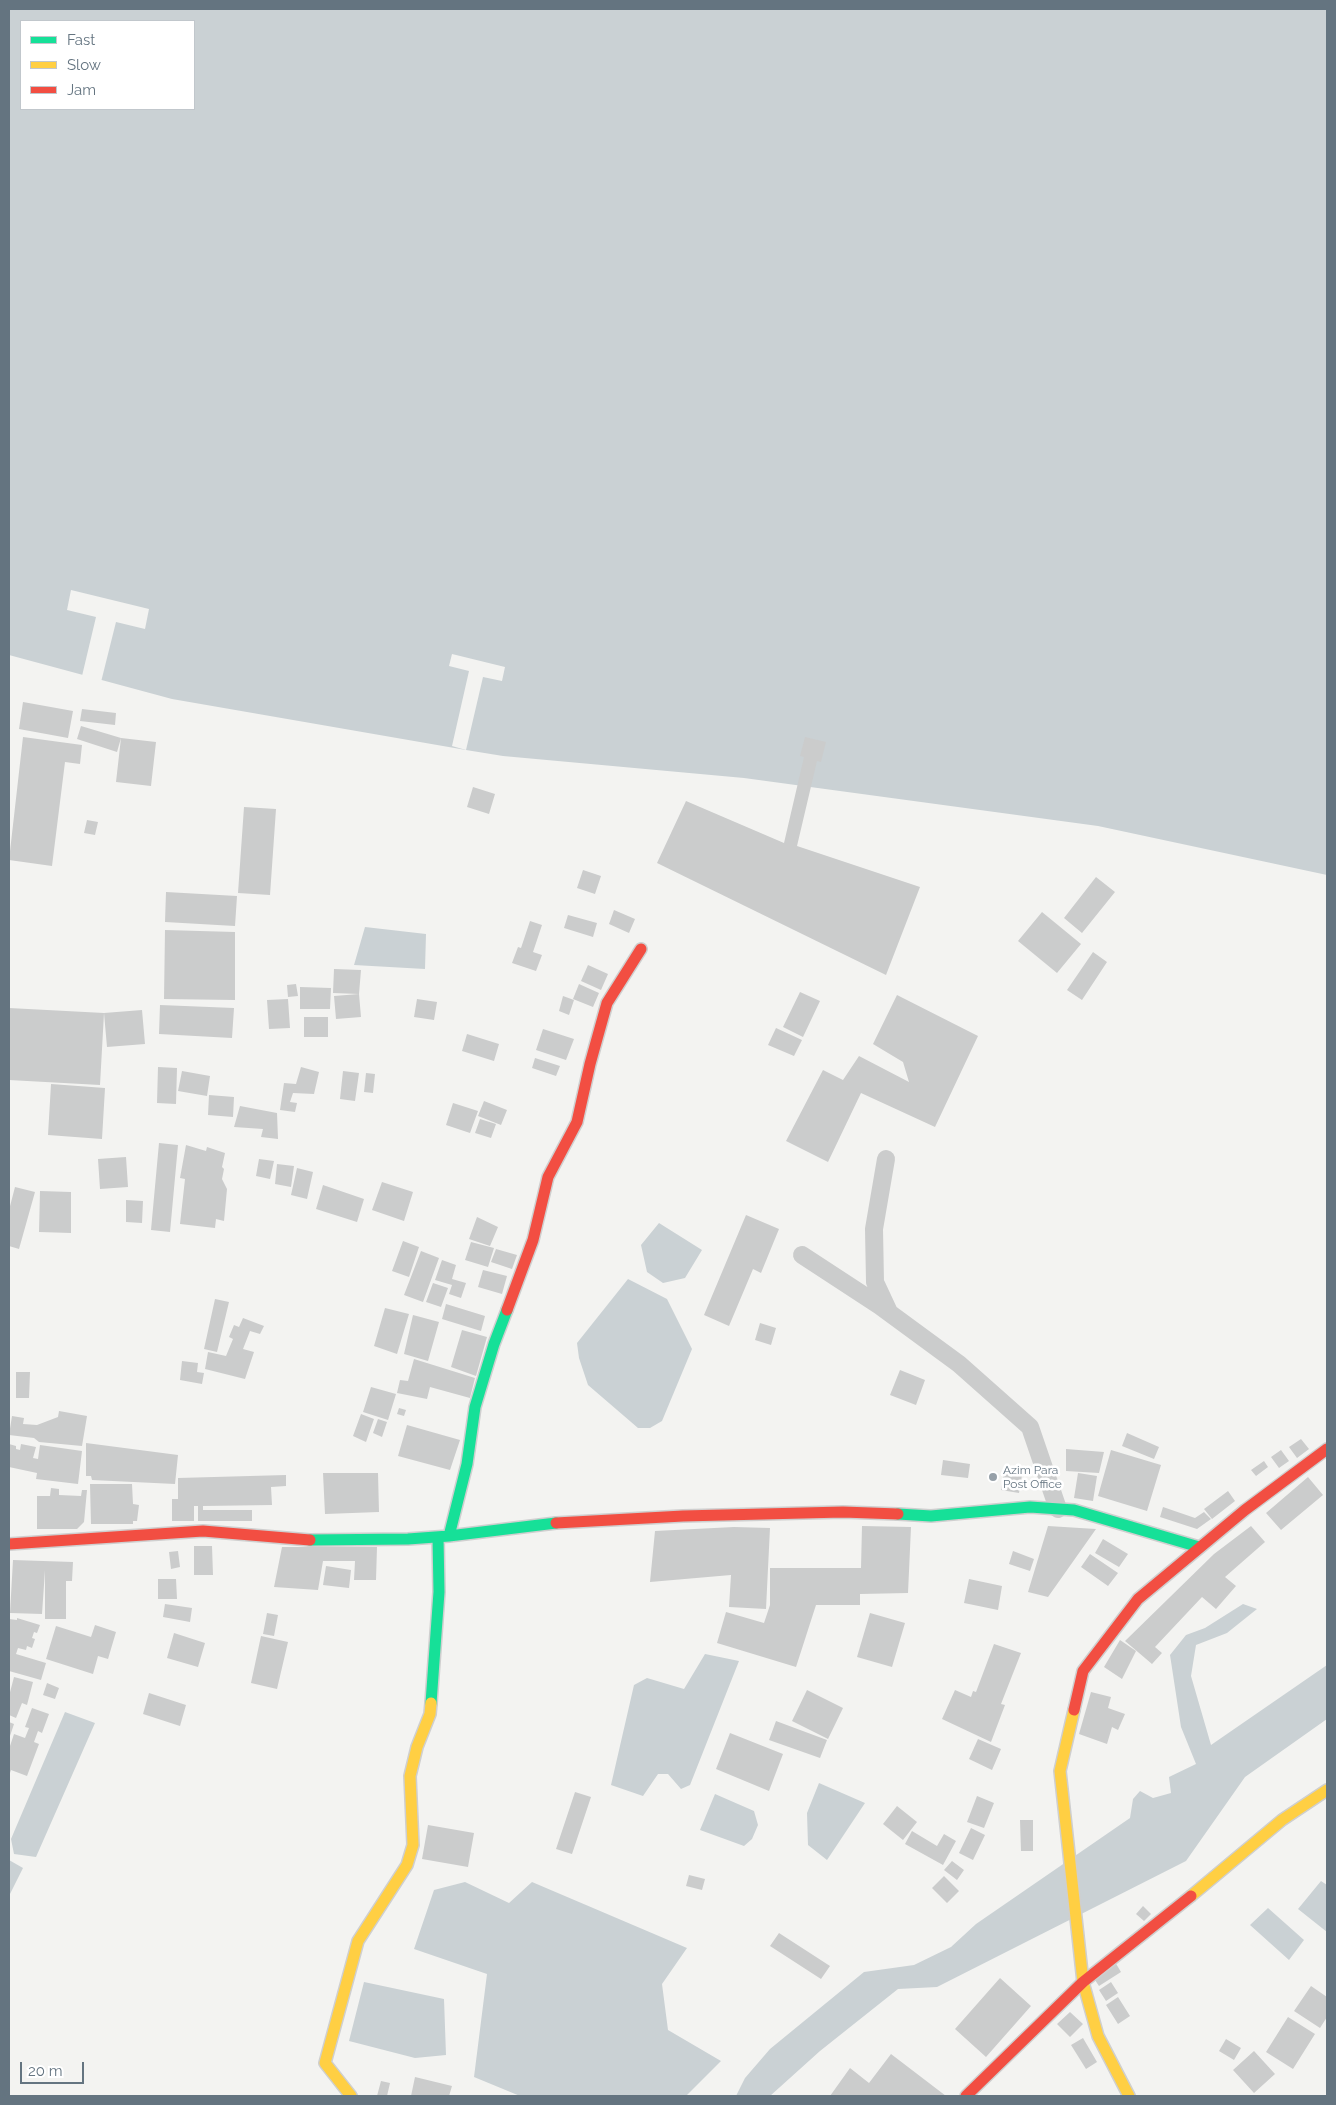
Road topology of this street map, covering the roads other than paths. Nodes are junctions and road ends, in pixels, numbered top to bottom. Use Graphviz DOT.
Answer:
graph roads {
  1 [pos="641,949"];
  2 [pos="886,1159"];
  3 [pos="802,1255"];
  4 [pos="889,1313"];
  5 [pos="1327,1448"];
  6 [pos="1058,1509"];
  7 [pos="444,1537"];
  8 [pos="9,1544"];
  9 [pos="1199,1547"];
  10 [pos="1327,1790"];
  11 [pos="1083,1982"];
  12 [pos="351,2096"];
  13 [pos="966,2096"];
  14 [pos="1129,2096"];
  1 -- 7 [label="street"];
  2 -- 4 [label="street"];
  3 -- 4 [label="street"];
  4 -- 6 [label="street"];
  5 -- 9 [label="street"];
  6 -- 7 [label="street"];
  6 -- 9 [label="street"];
  7 -- 8 [label="street"];
  7 -- 12 [label="street"];
  9 -- 11 [label="street"];
  10 -- 11 [label="street"];
  11 -- 13 [label="street"];
  11 -- 14 [label="street"];
}
